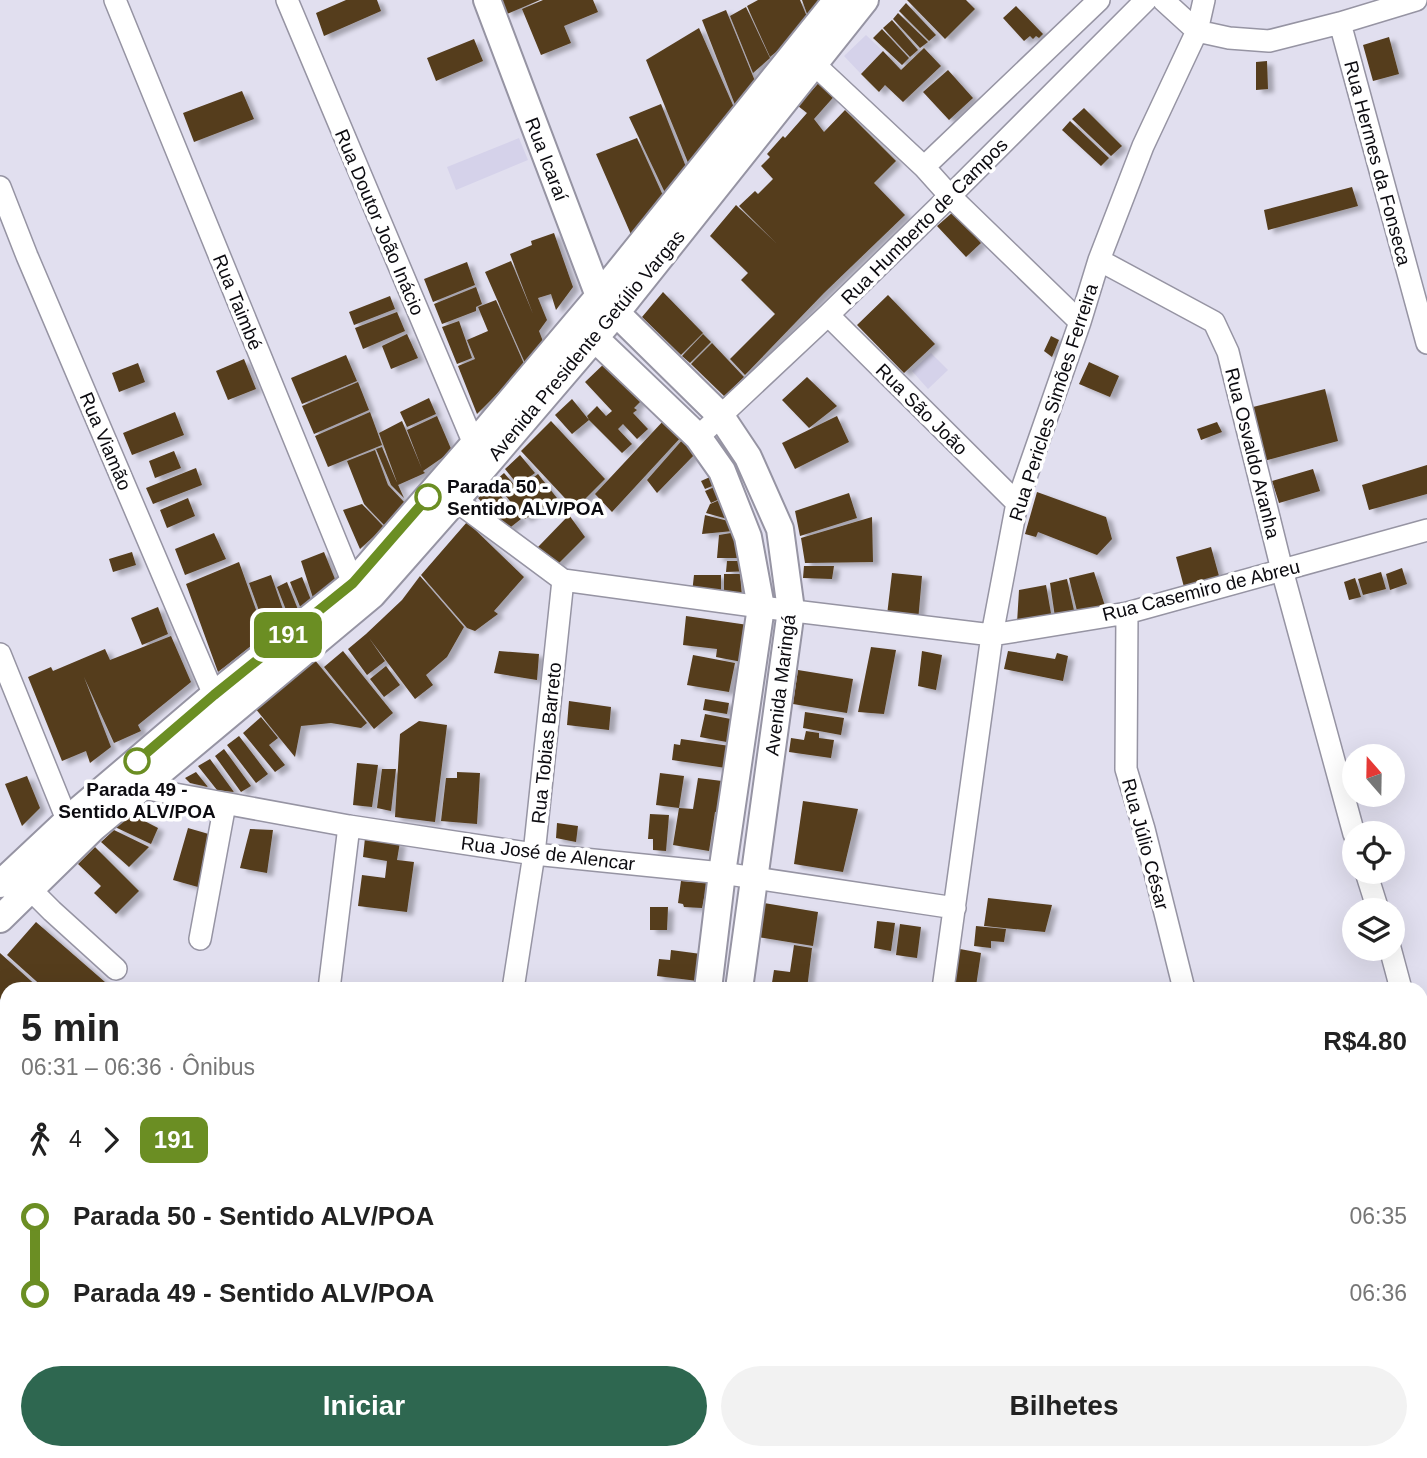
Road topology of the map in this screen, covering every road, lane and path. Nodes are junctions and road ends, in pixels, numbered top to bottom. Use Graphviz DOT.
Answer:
graph roads {
  1 [pos="116,0"];
  2 [pos="287,0"];
  3 [pos="487,0"];
  4 [pos="837,0"];
  5 [pos="866,0"];
  6 [pos="1099,0"];
  7 [pos="1146,0"];
  8 [pos="1163,0"];
  9 [pos="1204,0"];
  10 [pos="1416,0"];
  11 [pos="1340,23"];
  12 [pos="1197,30"];
  13 [pos="814,64"];
  14 [pos="924,167"];
  15 [pos="0,187"];
  16 [pos="950,196"];
  17 [pos="1100,260"];
  18 [pos="607,304"];
  19 [pos="828,315"];
  20 [pos="1080,322"];
  21 [pos="586,330"];
  22 [pos="1427,343"];
  23 [pos="720,415"];
  24 [pos="698,438"];
  25 [pos="474,444"];
  26 [pos="456,500"];
  27 [pos="1017,503"];
  28 [pos="1427,530"];
  29 [pos="1282,570"];
  30 [pos="563,580"];
  31 [pos="358,592"];
  32 [pos="761,607"];
  33 [pos="791,610"];
  34 [pos="1127,613"];
  35 [pos="992,635"];
  36 [pos="0,654"];
  37 [pos="214,695"];
  38 [pos="142,788"];
  39 [pos="226,804"];
  40 [pos="1350,821"];
  41 [pos="349,826"];
  42 [pos="72,833"];
  43 [pos="534,854"];
  44 [pos="722,873"];
  45 [pos="755,878"];
  46 [pos="0,884"];
  47 [pos="30,889"];
  48 [pos="955,908"];
  49 [pos="0,919"];
  50 [pos="200,939"];
  51 [pos="1393,961"];
  52 [pos="116,970"];
  53 [pos="330,982"];
  54 [pos="514,982"];
  55 [pos="709,982"];
  56 [pos="740,982"];
  57 [pos="944,982"];
  58 [pos="1182,982"];
  59 [pos="1399,982"];
  1 -- 31 [label="street, Rua Taimbé"];
  2 -- 25 [label="street, Rua Doutor João Inácio"];
  3 -- 18 [label="main road, Rua Icaraí"];
  4 -- 18 [label="main road, Avenida Presidente Getúlio Vargas"];
  5 -- 13 [label="main road, Avenida Presidente Getúlio Vargas"];
  6 -- 14 [label="street, Rua Humberto de Campos"];
  7 -- 16 [label="street, Rua Humberto de Campos"];
  8 -- 12 [label="street"];
  9 -- 12 [label="street, Rua Pericles Simões Ferreira"];
  10 -- 11 [label="street"];
  11 -- 12 [label="street"];
  11 -- 22 [label="street, Rua Hermes da Fonseca"];
  12 -- 17 [label="street, Rua Pericles Simões Ferreira"];
  13 -- 14 [label="street"];
  13 -- 18 [label="main road, Avenida Presidente Getúlio Vargas"];
  14 -- 16 [label="street"];
  15 -- 37 [label="street, Rua Viamão"];
  16 -- 19 [label="street, Rua Humberto de Campos"];
  16 -- 20 [label="street"];
  17 -- 20 [label="street, Rua Pericles Simões Ferreira"];
  17 -- 29 [label="street, Rua Osvaldo Aranha"];
  18 -- 21 [label="main road, Avenida Presidente Getúlio Vargas"];
  18 -- 23 [label="main road, Avenida Maringá"];
  19 -- 23 [label="street, Rua Humberto de Campos"];
  19 -- 27 [label="street, Rua São João"];
  20 -- 27 [label="street, Rua Pericles Simões Ferreira"];
  21 -- 24 [label="main road, Avenida Maringá"];
  21 -- 25 [label="main road, Avenida Presidente Getúlio Vargas"];
  21 -- 26 [label="main road, Avenida Presidente Getúlio Vargas"];
  23 -- 24 [label="street, Rua Humberto de Campos"];
  23 -- 33 [label="main road, Avenida Maringá"];
  24 -- 32 [label="main road, Avenida Maringá"];
  25 -- 31 [label="main road, Avenida Presidente Getúlio Vargas"];
  26 -- 30 [label="street, Rua Casemiro de Abreu"];
  26 -- 31 [label="main road, Avenida Presidente Getúlio Vargas"];
  27 -- 35 [label="street, Rua Pericles Simões Ferreira"];
  28 -- 29 [label="street, Rua Casemiro de Abreu"];
  29 -- 34 [label="street, Rua Casemiro de Abreu"];
  29 -- 40 [label="street, Rua Osvaldo Aranha"];
  30 -- 32 [label="street, Rua Casemiro de Abreu"];
  30 -- 43 [label="street, Rua Tobias Barreto"];
  31 -- 37 [label="main road, Avenida Presidente Getúlio Vargas"];
  31 -- 38 [label="main road, Avenida Presidente Getúlio Vargas"];
  32 -- 33 [label="street, Rua Casemiro de Abreu"];
  32 -- 44 [label="main road, Avenida Maringá"];
  33 -- 35 [label="street, Rua Casemiro de Abreu"];
  33 -- 45 [label="main road, Avenida Maringá"];
  34 -- 35 [label="street, Rua Casemiro de Abreu"];
  34 -- 58 [label="street, Rua Júlio César"];
  35 -- 48 [label="street, Rua Pericles Simões Ferreira"];
  36 -- 42 [label="street"];
  37 -- 42 [label="main road, Avenida Presidente Getúlio Vargas"];
  38 -- 39 [label="street, Rua José de Alencar"];
  38 -- 42 [label="main road, Avenida Presidente Getúlio Vargas"];
  39 -- 41 [label="street, Rua José de Alencar"];
  39 -- 50 [label="street"];
  41 -- 43 [label="street, Rua José de Alencar"];
  41 -- 53 [label="street"];
  42 -- 46 [label="main road, Avenida Presidente Getúlio Vargas"];
  42 -- 47 [label="main road, Avenida Presidente Getúlio Vargas"];
  43 -- 44 [label="street, Rua José de Alencar"];
  43 -- 54 [label="street, Rua Tobias Barreto"];
  44 -- 45 [label="street, Rua José de Alencar"];
  44 -- 55 [label="main road, Avenida Maringá"];
  45 -- 48 [label="street, Rua José de Alencar"];
  45 -- 56 [label="main road, Avenida Maringá"];
  47 -- 49 [label="main road, Avenida Presidente Getúlio Vargas"];
  47 -- 52 [label="street"];
  48 -- 57 [label="street, Rua Pericles Simões Ferreira"];
  51 -- 59 [label="street"];
}
